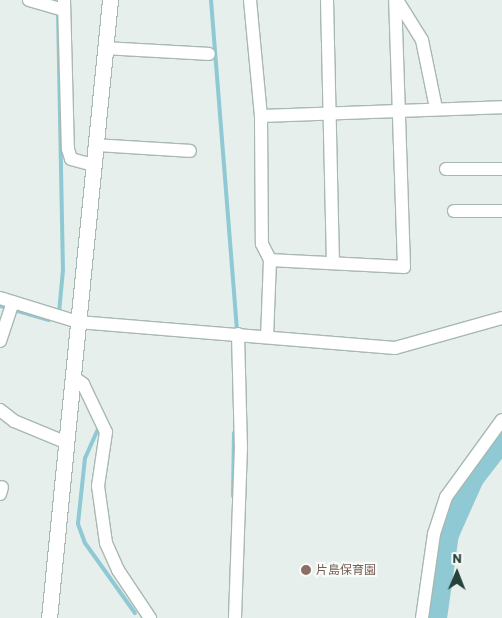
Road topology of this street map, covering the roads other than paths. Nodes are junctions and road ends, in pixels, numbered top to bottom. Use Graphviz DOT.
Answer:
graph roads {
  1 [pos="29,0"];
  2 [pos="110,0"];
  3 [pos="250,0"];
  4 [pos="327,0"];
  5 [pos="396,0"];
  6 [pos="61,7"];
  7 [pos="105,48"];
  8 [pos="209,54"];
  9 [pos="502,107"];
  10 [pos="436,108"];
  11 [pos="397,110"];
  12 [pos="328,115"];
  13 [pos="261,116"];
  14 [pos="95,145"];
  15 [pos="190,151"];
  16 [pos="93,165"];
  17 [pos="446,169"];
  18 [pos="502,169"];
  19 [pos="454,211"];
  20 [pos="502,212"];
  21 [pos="270,260"];
  22 [pos="332,263"];
  23 [pos="0,298"];
  24 [pos="11,307"];
  25 [pos="502,318"];
  26 [pos="78,322"];
  27 [pos="238,334"];
  28 [pos="267,337"];
  29 [pos="0,341"];
  30 [pos="72,376"];
  31 [pos="0,410"];
  32 [pos="502,420"];
  33 [pos="65,442"];
  34 [pos="49,618"];
  35 [pos="150,618"];
  36 [pos="235,618"];
  37 [pos="422,618"];
  1 -- 6 [label="street"];
  2 -- 7 [label="street"];
  3 -- 13 [label="street"];
  4 -- 12 [label="street"];
  5 -- 10 [label="street"];
  5 -- 11 [label="street"];
  6 -- 16 [label="street"];
  7 -- 8 [label="street"];
  7 -- 14 [label="street"];
  9 -- 10 [label="street"];
  10 -- 11 [label="street"];
  11 -- 12 [label="street"];
  11 -- 22 [label="street"];
  12 -- 13 [label="street"];
  12 -- 22 [label="street"];
  13 -- 21 [label="street"];
  14 -- 15 [label="street"];
  14 -- 16 [label="street"];
  16 -- 26 [label="street"];
  17 -- 18 [label="street"];
  19 -- 20 [label="street"];
  21 -- 22 [label="street"];
  21 -- 28 [label="street"];
  23 -- 24 [label="street"];
  24 -- 26 [label="street"];
  24 -- 29 [label="street"];
  25 -- 28 [label="street"];
  26 -- 27 [label="street"];
  26 -- 30 [label="street"];
  27 -- 28 [label="street"];
  27 -- 36 [label="street"];
  30 -- 33 [label="street"];
  30 -- 35 [label="street"];
  31 -- 33 [label="street"];
  32 -- 37 [label="street"];
  33 -- 34 [label="street"];
}
